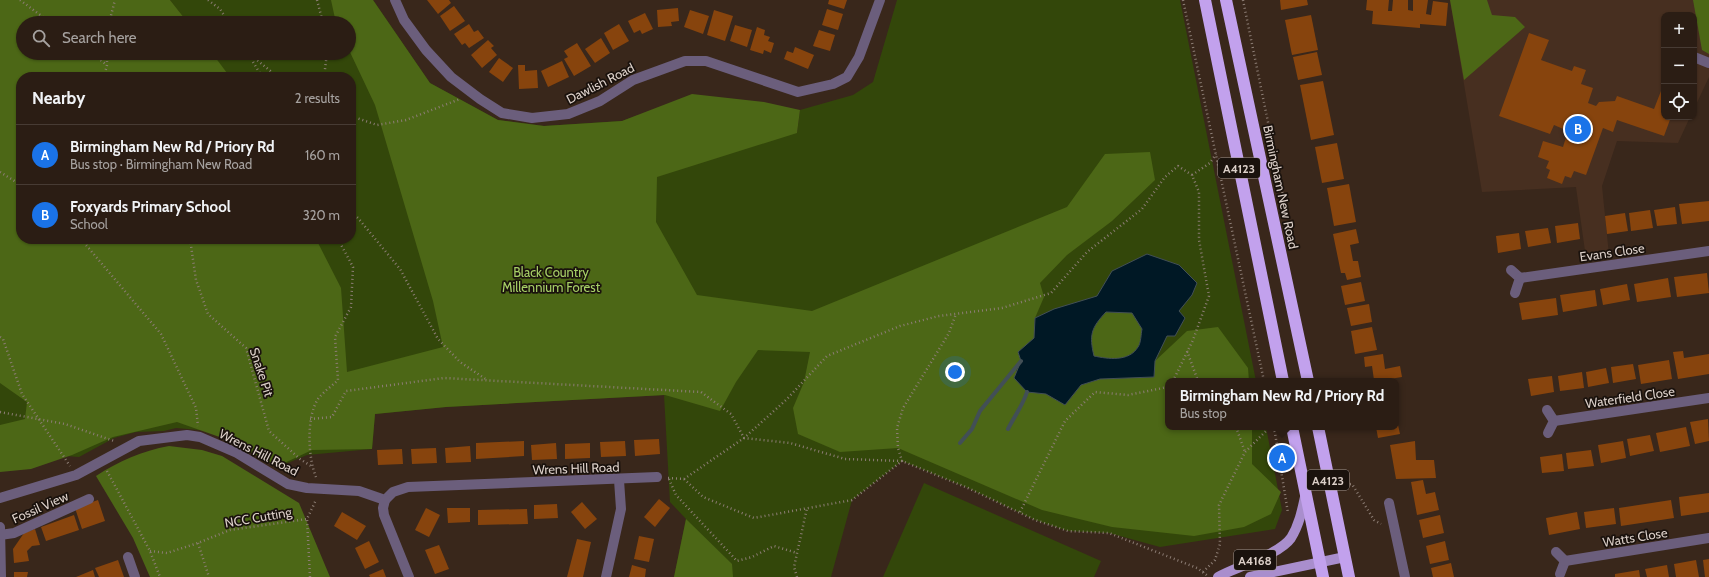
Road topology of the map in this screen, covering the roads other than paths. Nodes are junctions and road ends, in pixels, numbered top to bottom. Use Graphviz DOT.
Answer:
graph roads {
  1 [pos="395,0"];
  2 [pos="880,0"];
  3 [pos="1205,0"];
  4 [pos="1226,0"];
  5 [pos="1697,58"];
  6 [pos="1709,63"];
  7 [pos="1709,251"];
  8 [pos="1511,270"];
  9 [pos="1520,278"];
  10 [pos="1515,293"];
  11 [pos="1282,378"];
  12 [pos="1307,378"];
  13 [pos="1709,398"];
  14 [pos="1547,410"];
  15 [pos="1554,421"];
  16 [pos="1293,430"];
  17 [pos="1319,430"];
  18 [pos="1548,433"];
  19 [pos="657,477"];
  20 [pos="619,480"];
  21 [pos="1306,495"];
  22 [pos="0,498"];
  23 [pos="89,499"];
  24 [pos="385,500"];
  25 [pos="1389,503"];
  26 [pos="0,527"];
  27 [pos="0,535"];
  28 [pos="1709,538"];
  29 [pos="1556,552"];
  30 [pos="128,557"];
  31 [pos="1345,557"];
  32 [pos="1565,561"];
  33 [pos="1320,562"];
  34 [pos="1560,574"];
  35 [pos="1,577"];
  36 [pos="135,577"];
  37 [pos="409,577"];
  38 [pos="606,577"];
  39 [pos="1218,577"];
  40 [pos="1250,577"];
  41 [pos="1323,577"];
  42 [pos="1348,577"];
  43 [pos="1405,577"];
  1 -- 2 [label="street, Dawlish Road"];
  3 -- 11 [label="highway, A4123"];
  4 -- 12 [label="highway, Birmingham New Road / A4123"];
  5 -- 6 [label="street"];
  7 -- 9 [label="street, Evans Close"];
  8 -- 9 [label="street"];
  9 -- 10 [label="street"];
  13 -- 15 [label="street, Waterfield Close"];
  14 -- 15 [label="street"];
  15 -- 18 [label="street"];
  16 -- 21 [label="highway, A4123"];
  17 -- 31 [label="highway, A4123"];
  19 -- 20 [label="street, Wrens Hill Road"];
  20 -- 24 [label="street, Wrens Hill Road"];
  20 -- 38 [label="street"];
  21 -- 33 [label="highway, A4123"];
  21 -- 39 [label="main road, A4168"];
  22 -- 24 [label="street, Wrens Hill Road"];
  23 -- 27 [label="street, Fossil View"];
  24 -- 37 [label="street"];
  25 -- 43 [label="street"];
  26 -- 27 [label="street, Fossil View"];
  27 -- 35 [label="street, Fossil View"];
  28 -- 32 [label="street, Watts Close"];
  29 -- 32 [label="street"];
  30 -- 36 [label="street"];
  31 -- 33 [label="main road, A4168"];
  31 -- 42 [label="highway, A4123"];
  32 -- 34 [label="street"];
  33 -- 40 [label="main road, A4168"];
  33 -- 41 [label="highway, A4123"];
}
